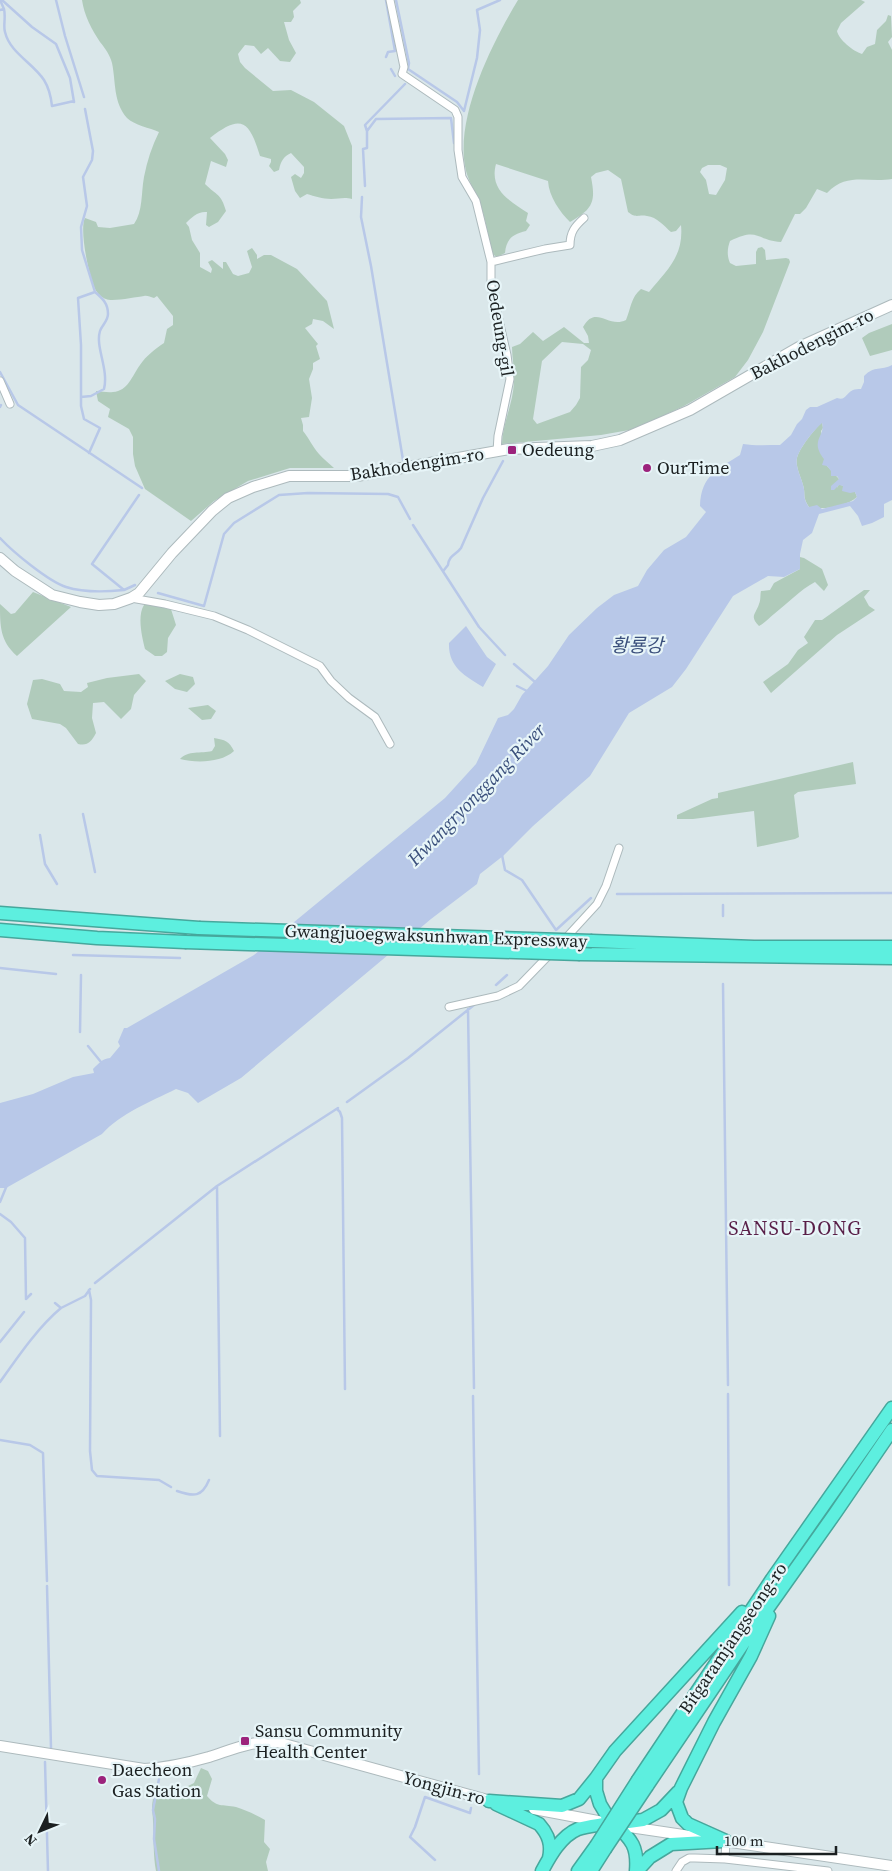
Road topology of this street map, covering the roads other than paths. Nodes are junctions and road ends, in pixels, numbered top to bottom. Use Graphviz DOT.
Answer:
graph roads {
  1 [pos="390,0"];
  2 [pos="584,218"];
  3 [pos="491,262"];
  4 [pos="892,305"];
  5 [pos="0,381"];
  6 [pos="10,404"];
  7 [pos="497,452"];
  8 [pos="0,558"];
  9 [pos="131,598"];
  10 [pos="390,744"];
  11 [pos="619,848"];
  12 [pos="0,913"];
  13 [pos="0,930"];
  14 [pos="892,947"];
  15 [pos="754,952"];
  16 [pos="873,952"];
  17 [pos="892,958"];
  18 [pos="449,1007"];
  19 [pos="892,1408"];
  20 [pos="892,1430"];
  21 [pos="772,1578"];
  22 [pos="780,1592"];
  23 [pos="0,1746"];
  24 [pos="596,1778"];
  25 [pos="642,1783"];
  26 [pos="681,1788"];
  27 [pos="487,1800"];
  28 [pos="613,1824"];
  29 [pos="726,1841"];
  30 [pos="601,1847"];
  31 [pos="549,1858"];
  32 [pos="725,1859"];
  33 [pos="892,1866"];
  34 [pos="542,1871"];
  35 [pos="578,1871"];
  36 [pos="591,1871"];
  37 [pos="636,1871"];
  38 [pos="676,1871"];
  39 [pos="828,1871"];
  1 -- 3 [label="street, Oedeung-gil"];
  2 -- 3 [label="street, Oedeung-gil"];
  3 -- 7 [label="street, Oedeung-gil"];
  4 -- 7 [label="street, Bakhodengim-ro"];
  5 -- 6 [label="street"];
  7 -- 9 [label="street, Bakhodengim-ro"];
  8 -- 9 [label="street, Bakhodengim-ro"];
  9 -- 10 [label="street"];
  11 -- 18 [label="street"];
  12 -- 15 [label="highway, Gwangjuoegwaksunhwan Expressway, bridge"];
  13 -- 15 [label="highway, Gwangjuoegwaksunhwan Expressway, bridge"];
  14 -- 16 [label="highway"];
  15 -- 16 [label="highway, Gwangjuoegwaksunhwan Expressway"];
  15 -- 16 [label="highway, Gwangjuoegwaksunhwan Expressway"];
  16 -- 17 [label="highway"];
  19 -- 21 [label="highway, Bitgaramjangseong-ro"];
  20 -- 22 [label="highway, Bitgaramjangseong-ro"];
  21 -- 24 [label="highway"];
  21 -- 25 [label="highway, Bitgaramjangseong-ro"];
  22 -- 25 [label="highway, Bitgaramjangseong-ro"];
  22 -- 26 [label="highway"];
  23 -- 27 [label="street, Yongjin-ro"];
  24 -- 27 [label="highway"];
  24 -- 28 [label="highway"];
  25 -- 30 [label="highway, Bitgaramjangseong-ro, bridge"];
  26 -- 28 [label="highway"];
  26 -- 29 [label="highway"];
  27 -- 28 [label="street, Yongjin-ro"];
  27 -- 31 [label="highway"];
  28 -- 29 [label="street, Yongjin-ro"];
  28 -- 31 [label="highway"];
  28 -- 37 [label="highway"];
  29 -- 32 [label="street"];
  29 -- 33 [label="street, Yongjin-ro"];
  29 -- 37 [label="highway"];
  30 -- 35 [label="highway, Bitgaramjangseong-ro"];
  30 -- 36 [label="highway, Bitgaramjangseong-ro"];
  31 -- 34 [label="highway"];
  32 -- 38 [label="street"];
  32 -- 39 [label="street"];
}
